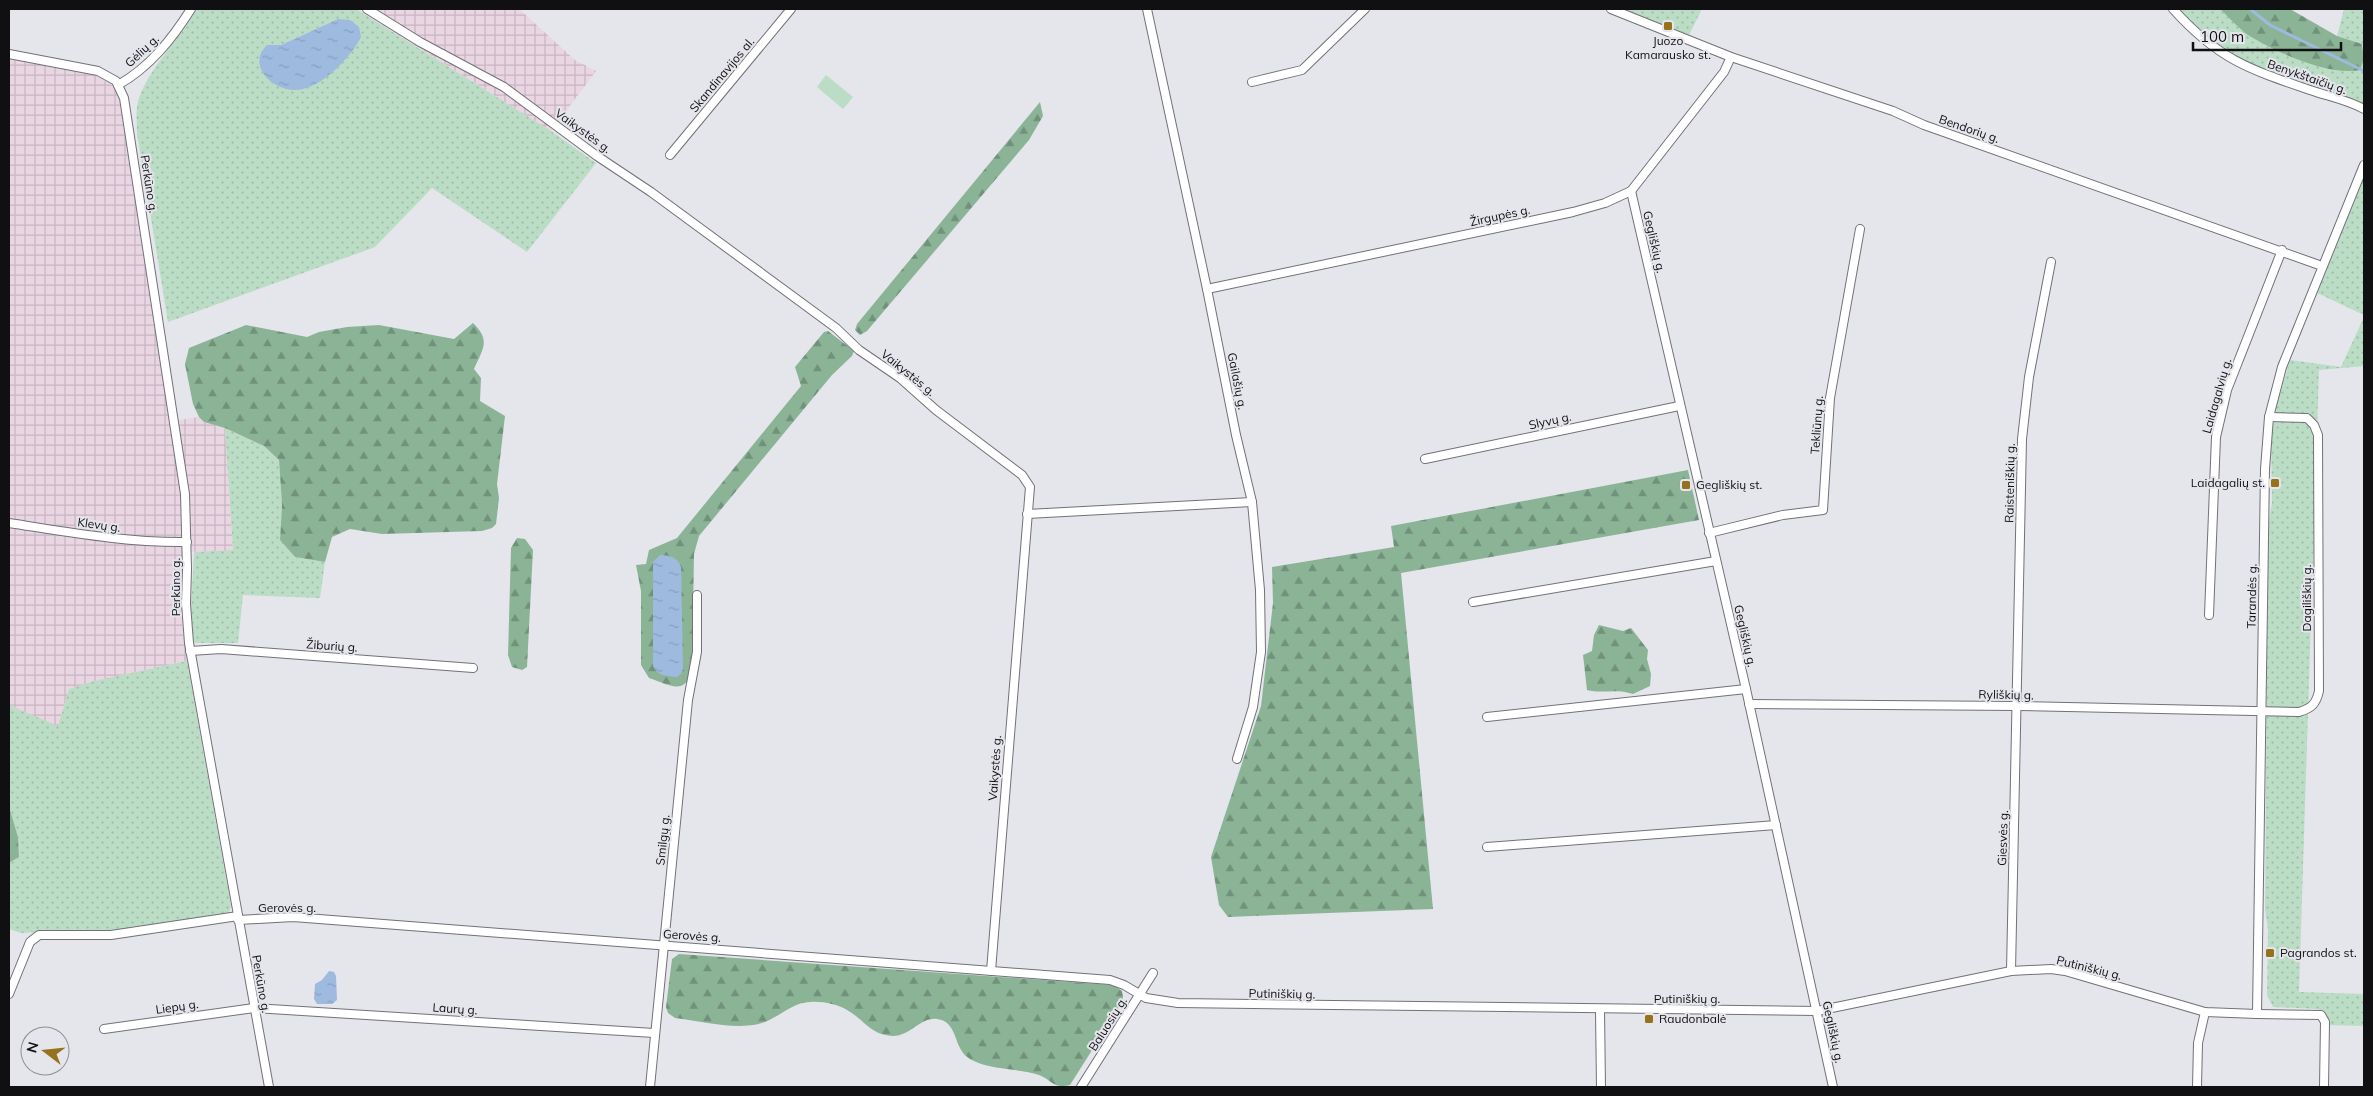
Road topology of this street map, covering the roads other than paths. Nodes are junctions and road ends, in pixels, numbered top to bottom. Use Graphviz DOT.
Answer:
graph roads {
  1 [pos="191,9"];
  2 [pos="367,9"];
  3 [pos="791,9"];
  4 [pos="1147,9"];
  5 [pos="1366,9"];
  6 [pos="1611,9"];
  7 [pos="2173,9"];
  8 [pos="9,54"];
  9 [pos="1730,56"];
  10 [pos="1252,82"];
  11 [pos="118,85"];
  12 [pos="2364,109"];
  13 [pos="670,155"];
  14 [pos="2364,165"];
  15 [pos="1631,192"];
  16 [pos="1860,229"];
  17 [pos="2282,250"];
  18 [pos="2051,262"];
  19 [pos="2322,266"];
  20 [pos="1207,289"];
  21 [pos="1679,406"];
  22 [pos="2269,417"];
  23 [pos="1425,459"];
  24 [pos="1252,502"];
  25 [pos="1027,514"];
  26 [pos="9,524"];
  27 [pos="1709,533"];
  28 [pos="187,542"];
  29 [pos="1716,561"];
  30 [pos="697,595"];
  31 [pos="1473,602"];
  32 [pos="2209,615"];
  33 [pos="190,650"];
  34 [pos="473,668"];
  35 [pos="1746,689"];
  36 [pos="1749,704"];
  37 [pos="2018,706"];
  38 [pos="2262,711"];
  39 [pos="1487,717"];
  40 [pos="1237,759"];
  41 [pos="1776,825"];
  42 [pos="1487,847"];
  43 [pos="238,918"];
  44 [pos="664,945"];
  45 [pos="991,971"];
  46 [pos="2011,971"];
  47 [pos="1153,972"];
  48 [pos="9,994"];
  49 [pos="1140,995"];
  50 [pos="254,1008"];
  51 [pos="1600,1010"];
  52 [pos="1817,1011"];
  53 [pos="2205,1012"];
  54 [pos="2257,1014"];
  55 [pos="104,1029"];
  56 [pos="654,1033"];
  57 [pos="269,1087"];
  58 [pos="650,1087"];
  59 [pos="1081,1087"];
  60 [pos="1601,1087"];
  61 [pos="1833,1087"];
  62 [pos="2197,1087"];
  63 [pos="2324,1087"];
  1 -- 11 [label="street, Gėlių g."];
  2 -- 25 [label="street, Vaikystės g."];
  3 -- 13 [label="street, Skandinavijos al."];
  4 -- 20 [label="street, Gailašių g."];
  5 -- 10 [label="street"];
  6 -- 9 [label="street, Bendorių g."];
  7 -- 12 [label="street, Benykštaičių g."];
  8 -- 11 [label="street"];
  9 -- 15 [label="street, Žirgupės g."];
  9 -- 17 [label="street, Bendorių g."];
  11 -- 28 [label="street, Perkūno g."];
  14 -- 19 [label="street, Tarandės g."];
  15 -- 20 [label="street, Žirgupės g."];
  15 -- 21 [label="street, Gegliškių g."];
  16 -- 27 [label="street, Tekliūnų g."];
  17 -- 19 [label="street, Bendorių g."];
  17 -- 32 [label="street, Laidagalvių g."];
  18 -- 37 [label="street, Raisteniškių g."];
  19 -- 22 [label="street, Tarandės g."];
  20 -- 24 [label="street, Gailašių g."];
  21 -- 23 [label="street, Slyvų g."];
  21 -- 27 [label="street, Gegliškių g."];
  22 -- 38 [label="street, Tarandės g."];
  22 -- 38 [label="street, Dagiliškių g."];
  24 -- 25 [label="street"];
  24 -- 40 [label="street, Gailašių g."];
  25 -- 45 [label="street, Vaikystės g."];
  26 -- 28 [label="street, Klevų g."];
  27 -- 29 [label="street, Gegliškių g."];
  28 -- 33 [label="street, Perkūno g."];
  29 -- 31 [label="street"];
  29 -- 35 [label="street, Gegliškių g."];
  30 -- 44 [label="street, Smilgų g."];
  33 -- 34 [label="street, Žiburių g."];
  33 -- 43 [label="street, Perkūno g."];
  35 -- 36 [label="street, Gegliškių g."];
  35 -- 39 [label="street"];
  36 -- 37 [label="street, Ryliškių g."];
  36 -- 41 [label="street, Gegliškių g."];
  37 -- 38 [label="street, Ryliškių g."];
  37 -- 46 [label="street, Giesvės g."];
  38 -- 54 [label="street, Tarandės g."];
  41 -- 42 [label="street"];
  41 -- 52 [label="street, Gegliškių g."];
  43 -- 44 [label="street, Gerovės g."];
  43 -- 48 [label="street, Gerovės g."];
  43 -- 50 [label="street, Perkūno g."];
  44 -- 45 [label="street, Gerovės g."];
  44 -- 56 [label="street, Smilgų g."];
  45 -- 49 [label="street, Gerovės g."];
  46 -- 52 [label="street, Putiniškių g."];
  46 -- 53 [label="street, Putiniškių g."];
  47 -- 49 [label="street, Baluosių g."];
  49 -- 51 [label="street, Putiniškių g."];
  49 -- 59 [label="street, Baluosių g."];
  50 -- 55 [label="street, Liepų g."];
  50 -- 56 [label="street, Laurų g."];
  50 -- 57 [label="street, Perkūno g."];
  51 -- 52 [label="street, Putiniškių g."];
  51 -- 60 [label="street"];
  52 -- 61 [label="street, Gegliškių g."];
  53 -- 54 [label="street, Putiniškių g."];
  53 -- 62 [label="street"];
  54 -- 63 [label="street"];
  56 -- 58 [label="street, Smilgų g."];
}
